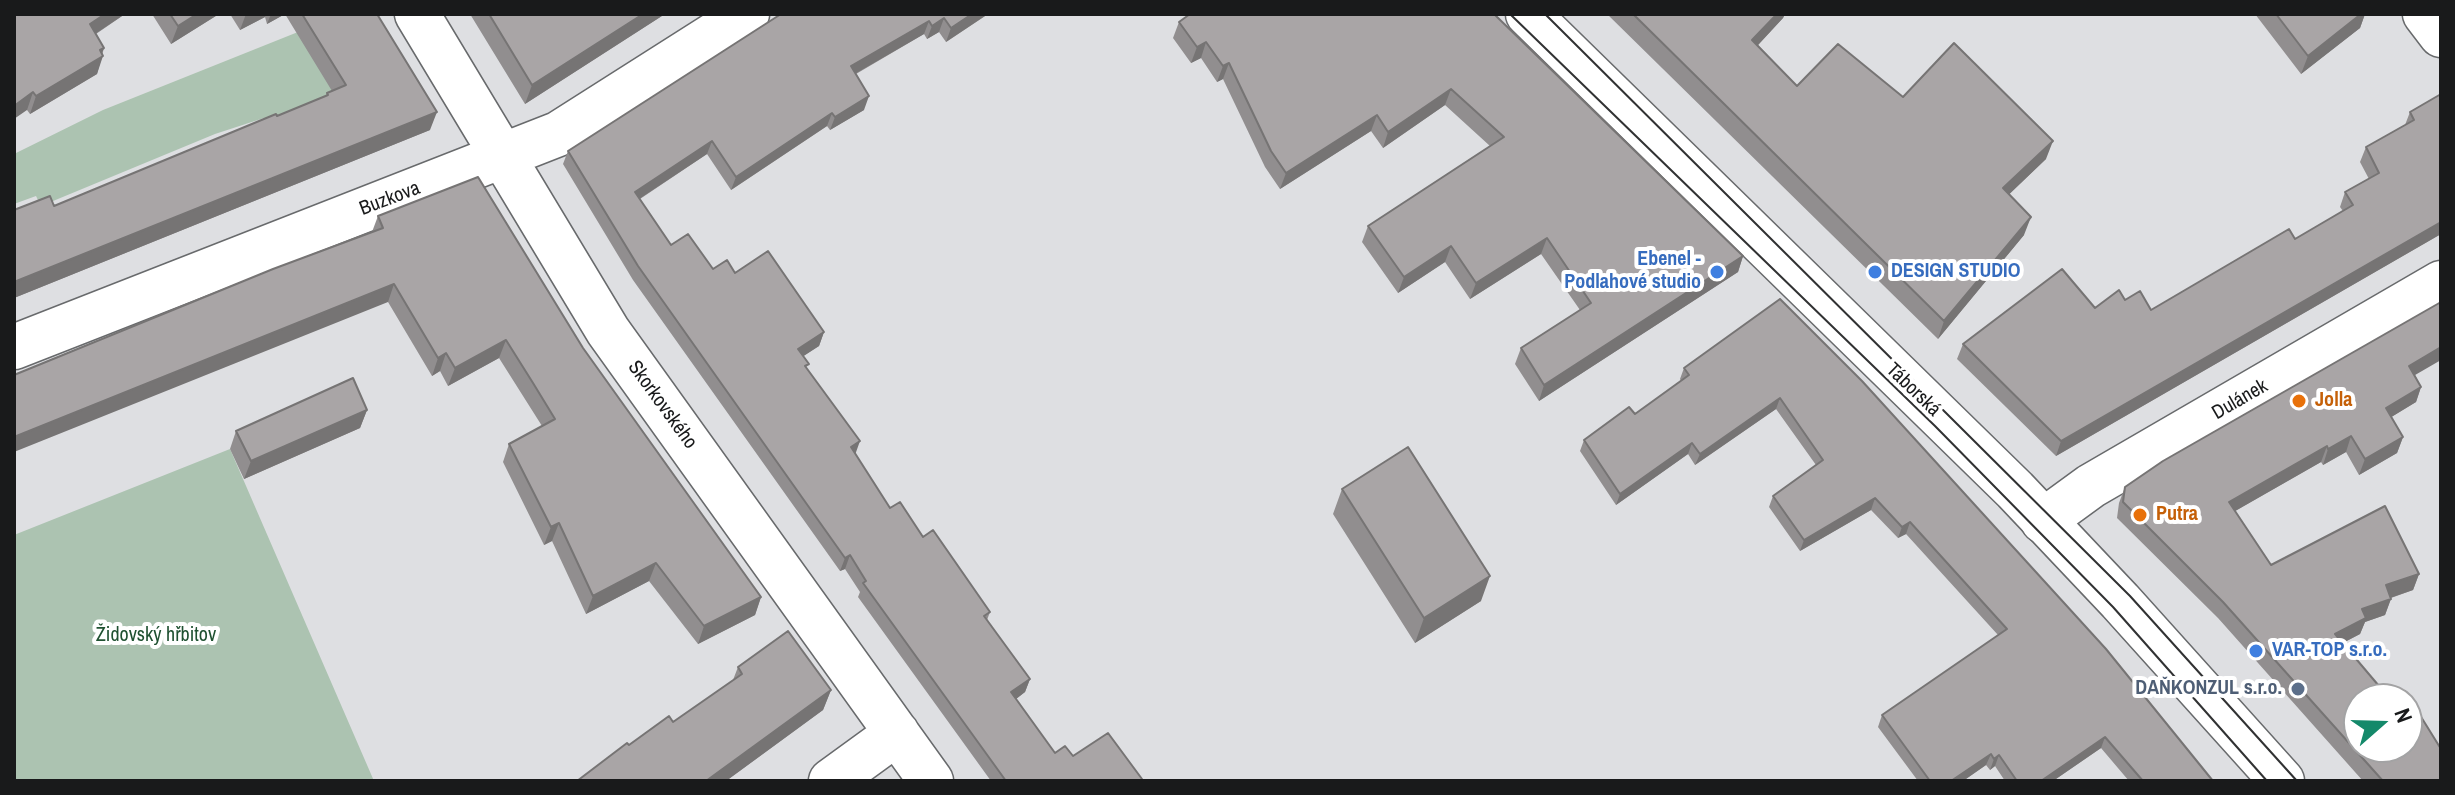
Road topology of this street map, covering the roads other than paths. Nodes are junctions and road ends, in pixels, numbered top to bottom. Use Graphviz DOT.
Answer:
graph roads {
  1 [pos="417,14"];
  2 [pos="747,14"];
  3 [pos="1528,14"];
  4 [pos="2425,14"];
  5 [pos="2441,35"];
  6 [pos="503,156"];
  7 [pos="2441,283"];
  8 [pos="14,347"];
  9 [pos="2043,521"];
  10 [pos="897,733"];
  11 [pos="831,781"];
  12 [pos="931,781"];
  13 [pos="2282,781"];
  1 -- 6 [label="street, Skorkovského"];
  2 -- 6 [label="street, Buzkova"];
  3 -- 9 [label="street, Táborská"];
  4 -- 5 [label="street"];
  6 -- 8 [label="street, Buzkova"];
  6 -- 10 [label="street, Skorkovského"];
  7 -- 9 [label="street, Dulánek"];
  9 -- 13 [label="street, Táborská"];
  10 -- 11 [label="street"];
  10 -- 12 [label="street, Skorkovského"];
}
